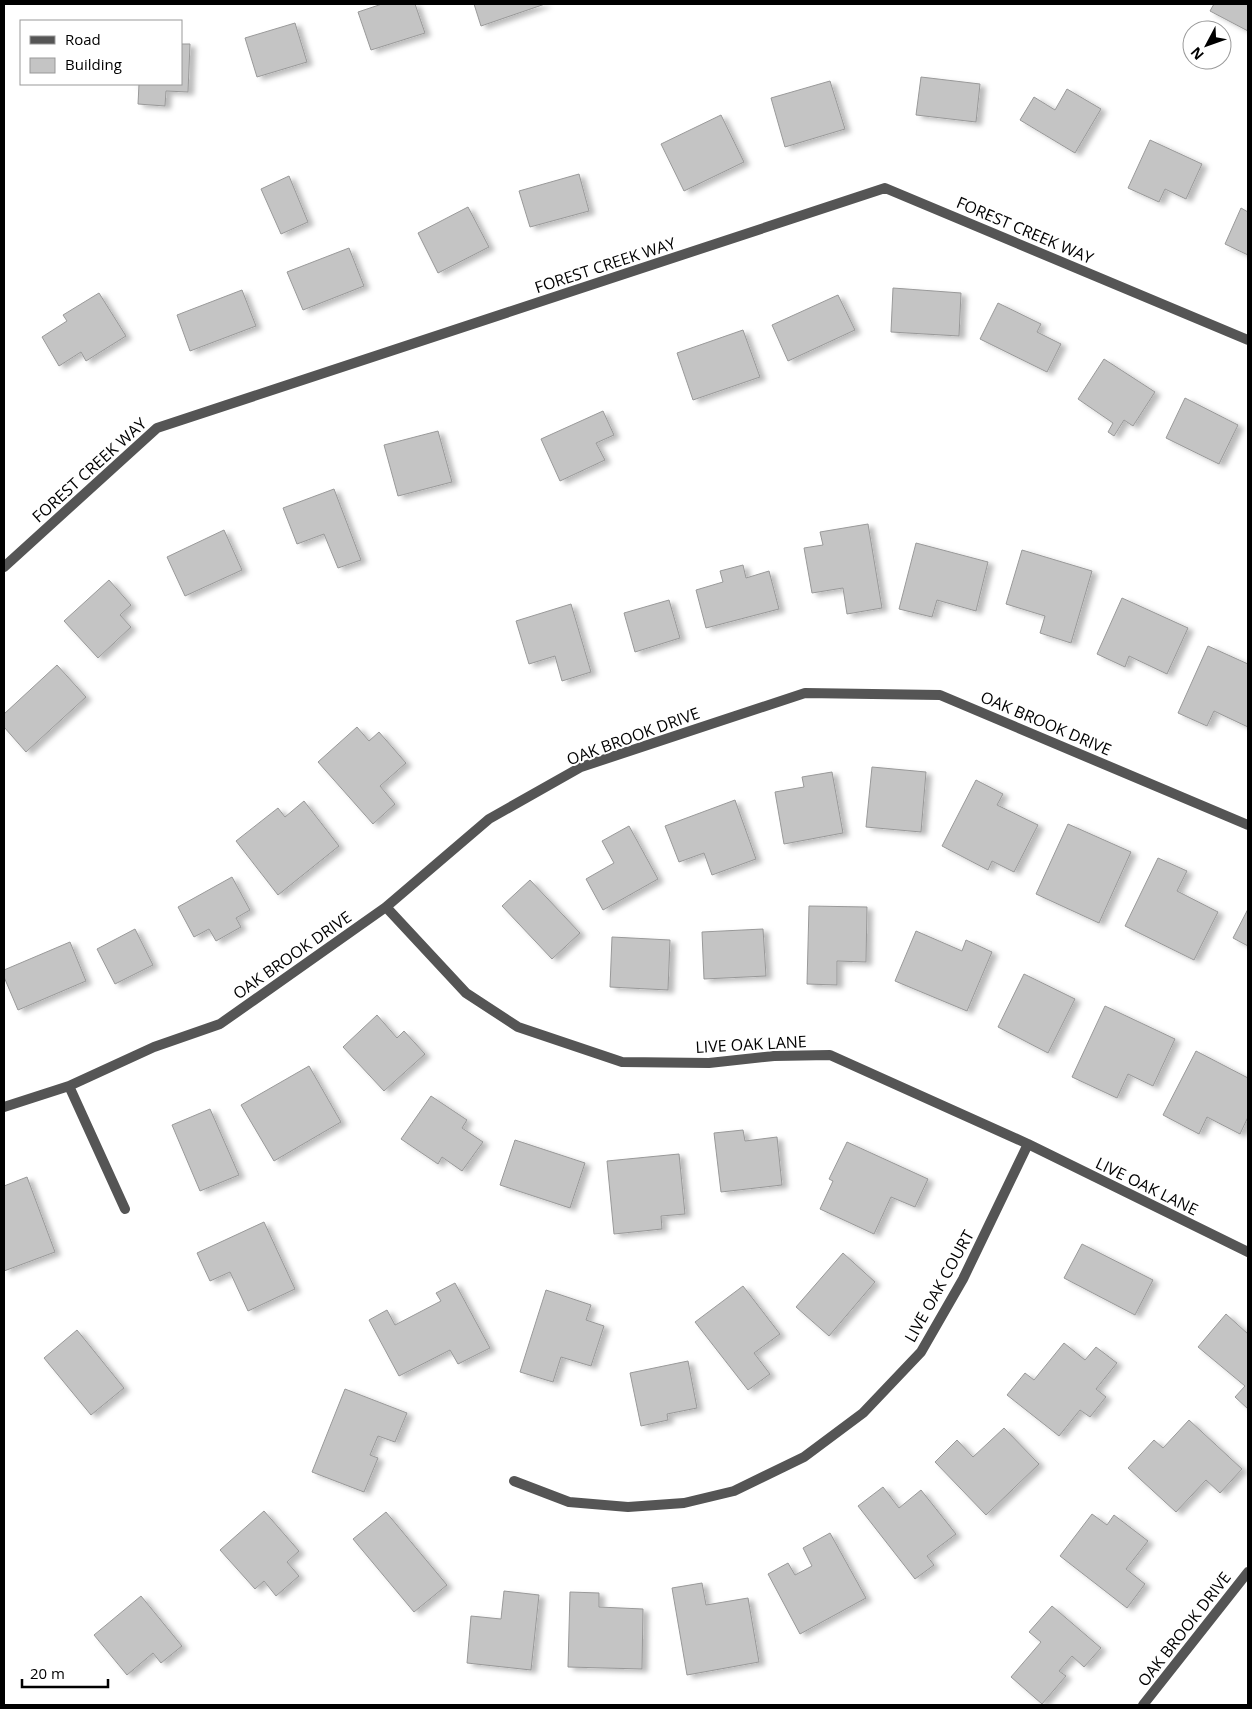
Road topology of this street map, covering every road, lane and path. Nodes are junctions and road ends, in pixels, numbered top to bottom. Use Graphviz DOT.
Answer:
graph roads {
  1 [pos="1248,340"];
  2 [pos="4,567"];
  3 [pos="1248,825"];
  4 [pos="386,907"];
  5 [pos="69,1086"];
  6 [pos="4,1107"];
  7 [pos="1028,1144"];
  8 [pos="125,1209"];
  9 [pos="1248,1252"];
  10 [pos="514,1481"];
  11 [pos="1248,1572"];
  12 [pos="1144,1705"];
  1 -- 2 [label="street, FOREST CREEK WAY"];
  3 -- 4 [label="street, OAK BROOK DRIVE"];
  4 -- 5 [label="street, OAK BROOK DRIVE"];
  4 -- 7 [label="street, LIVE OAK LANE"];
  5 -- 6 [label="street, OAK BROOK DRIVE"];
  5 -- 8 [label="street"];
  7 -- 9 [label="street, LIVE OAK LANE"];
  7 -- 10 [label="street, LIVE OAK COURT"];
  11 -- 12 [label="street, OAK BROOK DRIVE"];
}
